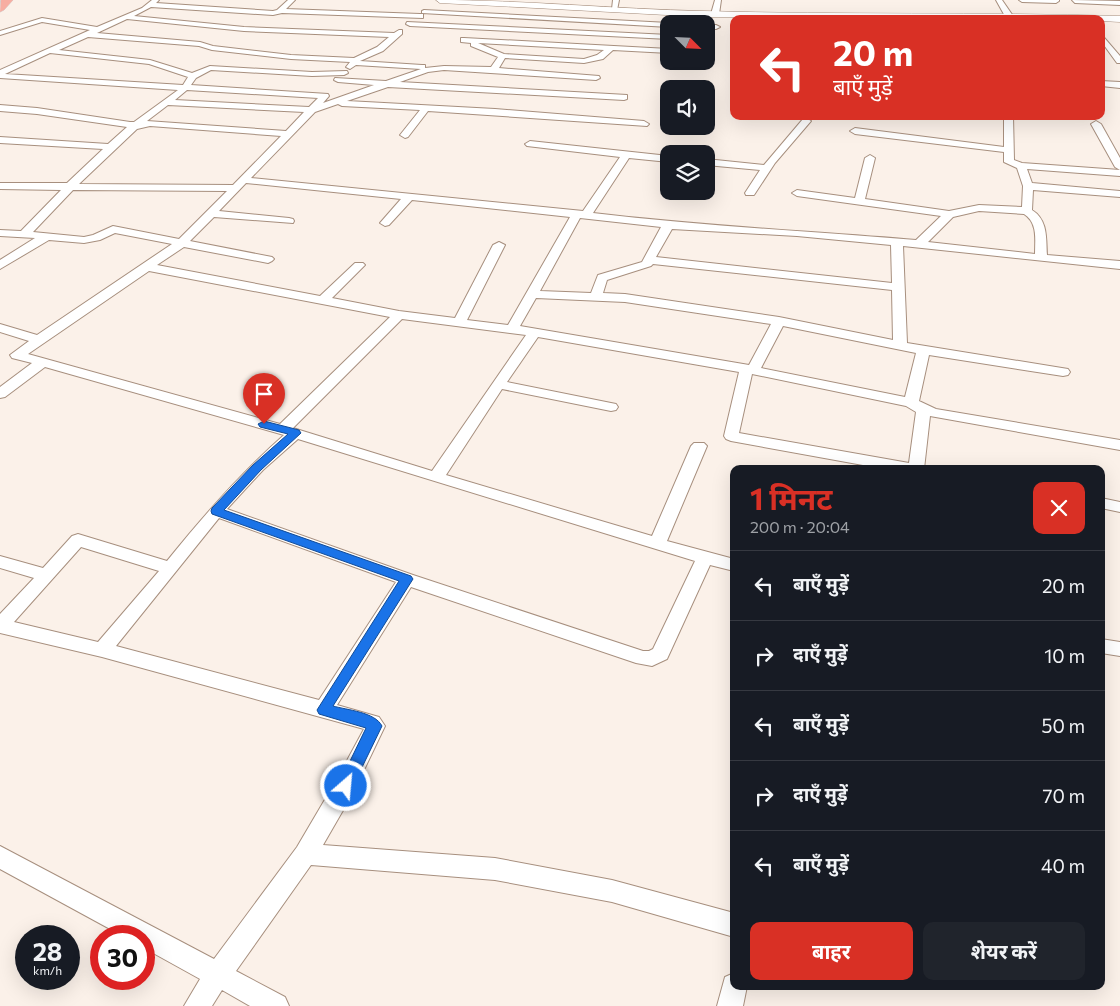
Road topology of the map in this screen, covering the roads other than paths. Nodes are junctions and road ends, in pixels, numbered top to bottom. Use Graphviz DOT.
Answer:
graph roads {
  1 [pos="0,0"];
  2 [pos="6,0"];
  3 [pos="292,0"];
  4 [pos="438,0"];
  5 [pos="718,0"];
  6 [pos="999,0"];
  7 [pos="1022,0"];
  8 [pos="1074,0"];
  9 [pos="1056,1"];
  10 [pos="153,2"];
  11 [pos="1120,3"];
  12 [pos="615,5"];
  13 [pos="0,8"];
  14 [pos="239,11"];
  15 [pos="280,11"];
  16 [pos="422,14"];
  17 [pos="715,14"];
  18 [pos="777,15"];
  19 [pos="1008,15"];
  20 [pos="1086,15"];
  21 [pos="124,18"];
  22 [pos="1105,19"];
  23 [pos="1120,19"];
  24 [pos="410,24"];
  25 [pos="0,25"];
  26 [pos="441,25"];
  27 [pos="660,25"];
  28 [pos="217,26"];
  29 [pos="19,28"];
  30 [pos="96,29"];
  31 [pos="0,33"];
  32 [pos="85,34"];
  33 [pos="395,35"];
  34 [pos="660,37"];
  35 [pos="464,40"];
  36 [pos="1105,41"];
  37 [pos="612,47"];
  38 [pos="660,50"];
  39 [pos="48,51"];
  40 [pos="503,56"];
  41 [pos="1120,61"];
  42 [pos="355,62"];
  43 [pos="161,65"];
  44 [pos="210,68"];
  45 [pos="444,68"];
  46 [pos="493,70"];
  47 [pos="344,74"];
  48 [pos="192,76"];
  49 [pos="2,77"];
  50 [pos="596,78"];
  51 [pos="1105,83"];
  52 [pos="387,84"];
  53 [pos="1120,85"];
  54 [pos="185,87"];
  55 [pos="331,88"];
  56 [pos="624,97"];
  57 [pos="165,102"];
  58 [pos="335,102"];
  59 [pos="0,108"];
  60 [pos="426,108"];
  61 [pos="311,110"];
  62 [pos="1008,120"];
  63 [pos="806,121"];
  64 [pos="136,124"];
  65 [pos="644,124"];
  66 [pos="1096,124"];
  67 [pos="855,131"];
  68 [pos="288,134"];
  69 [pos="405,135"];
  70 [pos="0,140"];
  71 [pos="530,144"];
  72 [pos="112,147"];
  73 [pos="1008,150"];
  74 [pos="626,155"];
  75 [pos="660,158"];
  76 [pos="870,158"];
  77 [pos="715,163"];
  78 [pos="1021,166"];
  79 [pos="1120,167"];
  80 [pos="766,168"];
  81 [pos="1120,173"];
  82 [pos="243,180"];
  83 [pos="0,186"];
  84 [pos="72,186"];
  85 [pos="1028,186"];
  86 [pos="235,188"];
  87 [pos="750,193"];
  88 [pos="797,193"];
  89 [pos="1120,194"];
  90 [pos="410,196"];
  91 [pos="859,202"];
  92 [pos="1027,211"];
  93 [pos="210,213"];
  94 [pos="582,214"];
  95 [pos="949,214"];
  96 [pos="289,222"];
  97 [pos="385,223"];
  98 [pos="668,225"];
  99 [pos="0,233"];
  100 [pos="24,234"];
  101 [pos="47,236"];
  102 [pos="897,242"];
  103 [pos="182,243"];
  104 [pos="919,244"];
  105 [pos="498,245"];
  106 [pos="1041,258"];
  107 [pos="268,259"];
  108 [pos="649,260"];
  109 [pos="0,265"];
  110 [pos="359,265"];
  111 [pos="1120,265"];
  112 [pos="147,266"];
  113 [pos="899,287"];
  114 [pos="531,294"];
  115 [pos="596,297"];
  116 [pos="323,300"];
  117 [pos="399,315"];
  118 [pos="779,321"];
  119 [pos="459,322"];
  120 [pos="0,328"];
  121 [pos="512,328"];
  122 [pos="534,332"];
  123 [pos="39,340"];
  124 [pos="900,345"];
  125 [pos="923,350"];
  126 [pos="43,362"];
  127 [pos="750,369"];
  128 [pos="1063,372"];
  129 [pos="498,384"];
  130 [pos="0,394"];
  131 [pos="611,407"];
  132 [pos="917,407"];
  133 [pos="289,431"];
  134 [pos="1120,445"];
  135 [pos="699,446"];
  136 [pos="893,465"];
  137 [pos="915,465"];
  138 [pos="436,477"];
  139 [pos="1105,505"];
  140 [pos="1120,507"];
  141 [pos="216,511"];
  142 [pos="657,544"];
  143 [pos="705,558"];
  144 [pos="0,562"];
  145 [pos="730,564"];
  146 [pos="171,568"];
  147 [pos="46,575"];
  148 [pos="407,579"];
  149 [pos="0,626"];
  150 [pos="102,650"];
  151 [pos="324,710"];
  152 [pos="305,854"];
  153 [pos="0,858"];
  154 [pos="730,923"];
  155 [pos="218,974"];
  156 [pos="733,990"];
  157 [pos="197,1006"];
  158 [pos="276,1006"];
  159 [pos="730,1006"];
  1 -- 2 [label="street"];
  2 -- 13 [label="highway"];
  3 -- 15 [label="street"];
  4 -- 12 [label="street"];
  4 -- 16 [label="street"];
  5 -- 17 [label="street"];
  6 -- 19 [label="street"];
  7 -- 9 [label="street"];
  8 -- 11 [label="street"];
  8 -- 20 [label="street"];
  10 -- 14 [label="street"];
  10 -- 21 [label="street"];
  12 -- 17 [label="street"];
  14 -- 15 [label="street"];
  14 -- 28 [label="street"];
  15 -- 16 [label="street"];
  16 -- 24 [label="street"];
  16 -- 27 [label="street"];
  17 -- 18 [label="street"];
  21 -- 28 [label="street"];
  21 -- 30 [label="street"];
  22 -- 23 [label="street"];
  24 -- 26 [label="street"];
  24 -- 33 [label="street"];
  25 -- 29 [label="street"];
  26 -- 34 [label="street"];
  26 -- 35 [label="street"];
  28 -- 33 [label="street"];
  29 -- 30 [label="street"];
  29 -- 31 [label="street"];
  30 -- 32 [label="street"];
  32 -- 39 [label="street"];
  32 -- 42 [label="street"];
  33 -- 42 [label="street"];
  35 -- 37 [label="street"];
  35 -- 40 [label="street"];
  36 -- 41 [label="street"];
  37 -- 38 [label="street"];
  37 -- 40 [label="street"];
  39 -- 43 [label="street"];
  39 -- 49 [label="street"];
  40 -- 46 [label="street"];
  42 -- 45 [label="street"];
  42 -- 47 [label="street"];
  43 -- 44 [label="street"];
  43 -- 48 [label="street"];
  44 -- 47 [label="street"];
  44 -- 48 [label="street"];
  45 -- 46 [label="street"];
  45 -- 52 [label="street"];
  46 -- 50 [label="street"];
  47 -- 55 [label="street"];
  48 -- 54 [label="street"];
  49 -- 54 [label="street"];
  51 -- 53 [label="street"];
  52 -- 55 [label="street"];
  52 -- 56 [label="street"];
  52 -- 58 [label="street"];
  54 -- 55 [label="street"];
  54 -- 57 [label="street"];
  55 -- 61 [label="street"];
  57 -- 61 [label="street"];
  57 -- 64 [label="street"];
  58 -- 60 [label="street"];
  58 -- 61 [label="street"];
  59 -- 64 [label="street"];
  60 -- 65 [label="street"];
  60 -- 69 [label="street"];
  61 -- 68 [label="street"];
  62 -- 73 [label="street"];
  63 -- 80 [label="street"];
  64 -- 68 [label="street"];
  64 -- 72 [label="street"];
  66 -- 79 [label="street"];
  67 -- 73 [label="street"];
  68 -- 82 [label="street"];
  70 -- 72 [label="street"];
  71 -- 74 [label="street"];
  72 -- 84 [label="street"];
  73 -- 78 [label="street"];
  74 -- 75 [label="street"];
  74 -- 94 [label="street"];
  76 -- 91 [label="street"];
  77 -- 80 [label="street"];
  78 -- 81 [label="street"];
  78 -- 85 [label="street"];
  80 -- 87 [label="street"];
  82 -- 86 [label="street"];
  82 -- 90 [label="street"];
  83 -- 84 [label="street"];
  84 -- 86 [label="street"];
  84 -- 100 [label="street"];
  85 -- 89 [label="street"];
  85 -- 92 [label="street"];
  86 -- 93 [label="street"];
  88 -- 91 [label="street"];
  90 -- 94 [label="street"];
  90 -- 97 [label="street"];
  91 -- 95 [label="street"];
  92 -- 95 [label="street"];
  92 -- 106 [label="street"];
  93 -- 96 [label="street"];
  93 -- 103 [label="street"];
  94 -- 98 [label="street"];
  94 -- 114 [label="street"];
  95 -- 104 [label="street"];
  98 -- 102 [label="street"];
  98 -- 108 [label="street"];
  99 -- 100 [label="street"];
  100 -- 101 [label="street"];
  101 -- 103 [label="street"];
  101 -- 109 [label="street"];
  102 -- 104 [label="street"];
  102 -- 113 [label="street"];
  103 -- 107 [label="street"];
  103 -- 112 [label="street"];
  104 -- 106 [label="street"];
  105 -- 119 [label="street"];
  106 -- 111 [label="street"];
  108 -- 113 [label="street"];
  108 -- 115 [label="street"];
  110 -- 116 [label="street"];
  112 -- 116 [label="street"];
  112 -- 123 [label="street"];
  113 -- 124 [label="street"];
  114 -- 115 [label="street"];
  114 -- 121 [label="street"];
  115 -- 118 [label="street"];
  116 -- 117 [label="street"];
  117 -- 119 [label="street"];
  117 -- 133 [label="street"];
  118 -- 124 [label="street"];
  118 -- 127 [label="street"];
  119 -- 121 [label="street"];
  120 -- 123 [label="street"];
  121 -- 122 [label="street"];
  122 -- 127 [label="street"];
  122 -- 129 [label="street"];
  123 -- 126 [label="street"];
  124 -- 125 [label="street"];
  125 -- 128 [label="street"];
  125 -- 132 [label="street"];
  126 -- 130 [label="street"];
  126 -- 133 [label="street"];
  127 -- 132 [label="street"];
  127 -- 136 [label="street"];
  129 -- 131 [label="street"];
  129 -- 138 [label="street"];
  132 -- 134 [label="street"];
  132 -- 137 [label="street"];
  133 -- 138 [label="street"];
  133 -- 141 [label="street"];
  135 -- 142 [label="street"];
  138 -- 142 [label="street"];
  139 -- 140 [label="street"];
  141 -- 146 [label="street"];
  141 -- 148 [label="street"];
  142 -- 143 [label="street"];
  143 -- 145 [label="street"];
  143 -- 148 [label="street"];
  144 -- 147 [label="street"];
  146 -- 147 [label="street"];
  146 -- 150 [label="street"];
  147 -- 149 [label="street"];
  148 -- 151 [label="street"];
  149 -- 150 [label="street"];
  150 -- 151 [label="street"];
  151 -- 152 [label="street"];
  152 -- 154 [label="street"];
  152 -- 155 [label="street"];
  153 -- 155 [label="street"];
  155 -- 157 [label="street"];
  155 -- 158 [label="street"];
  156 -- 159 [label="street"];
}
